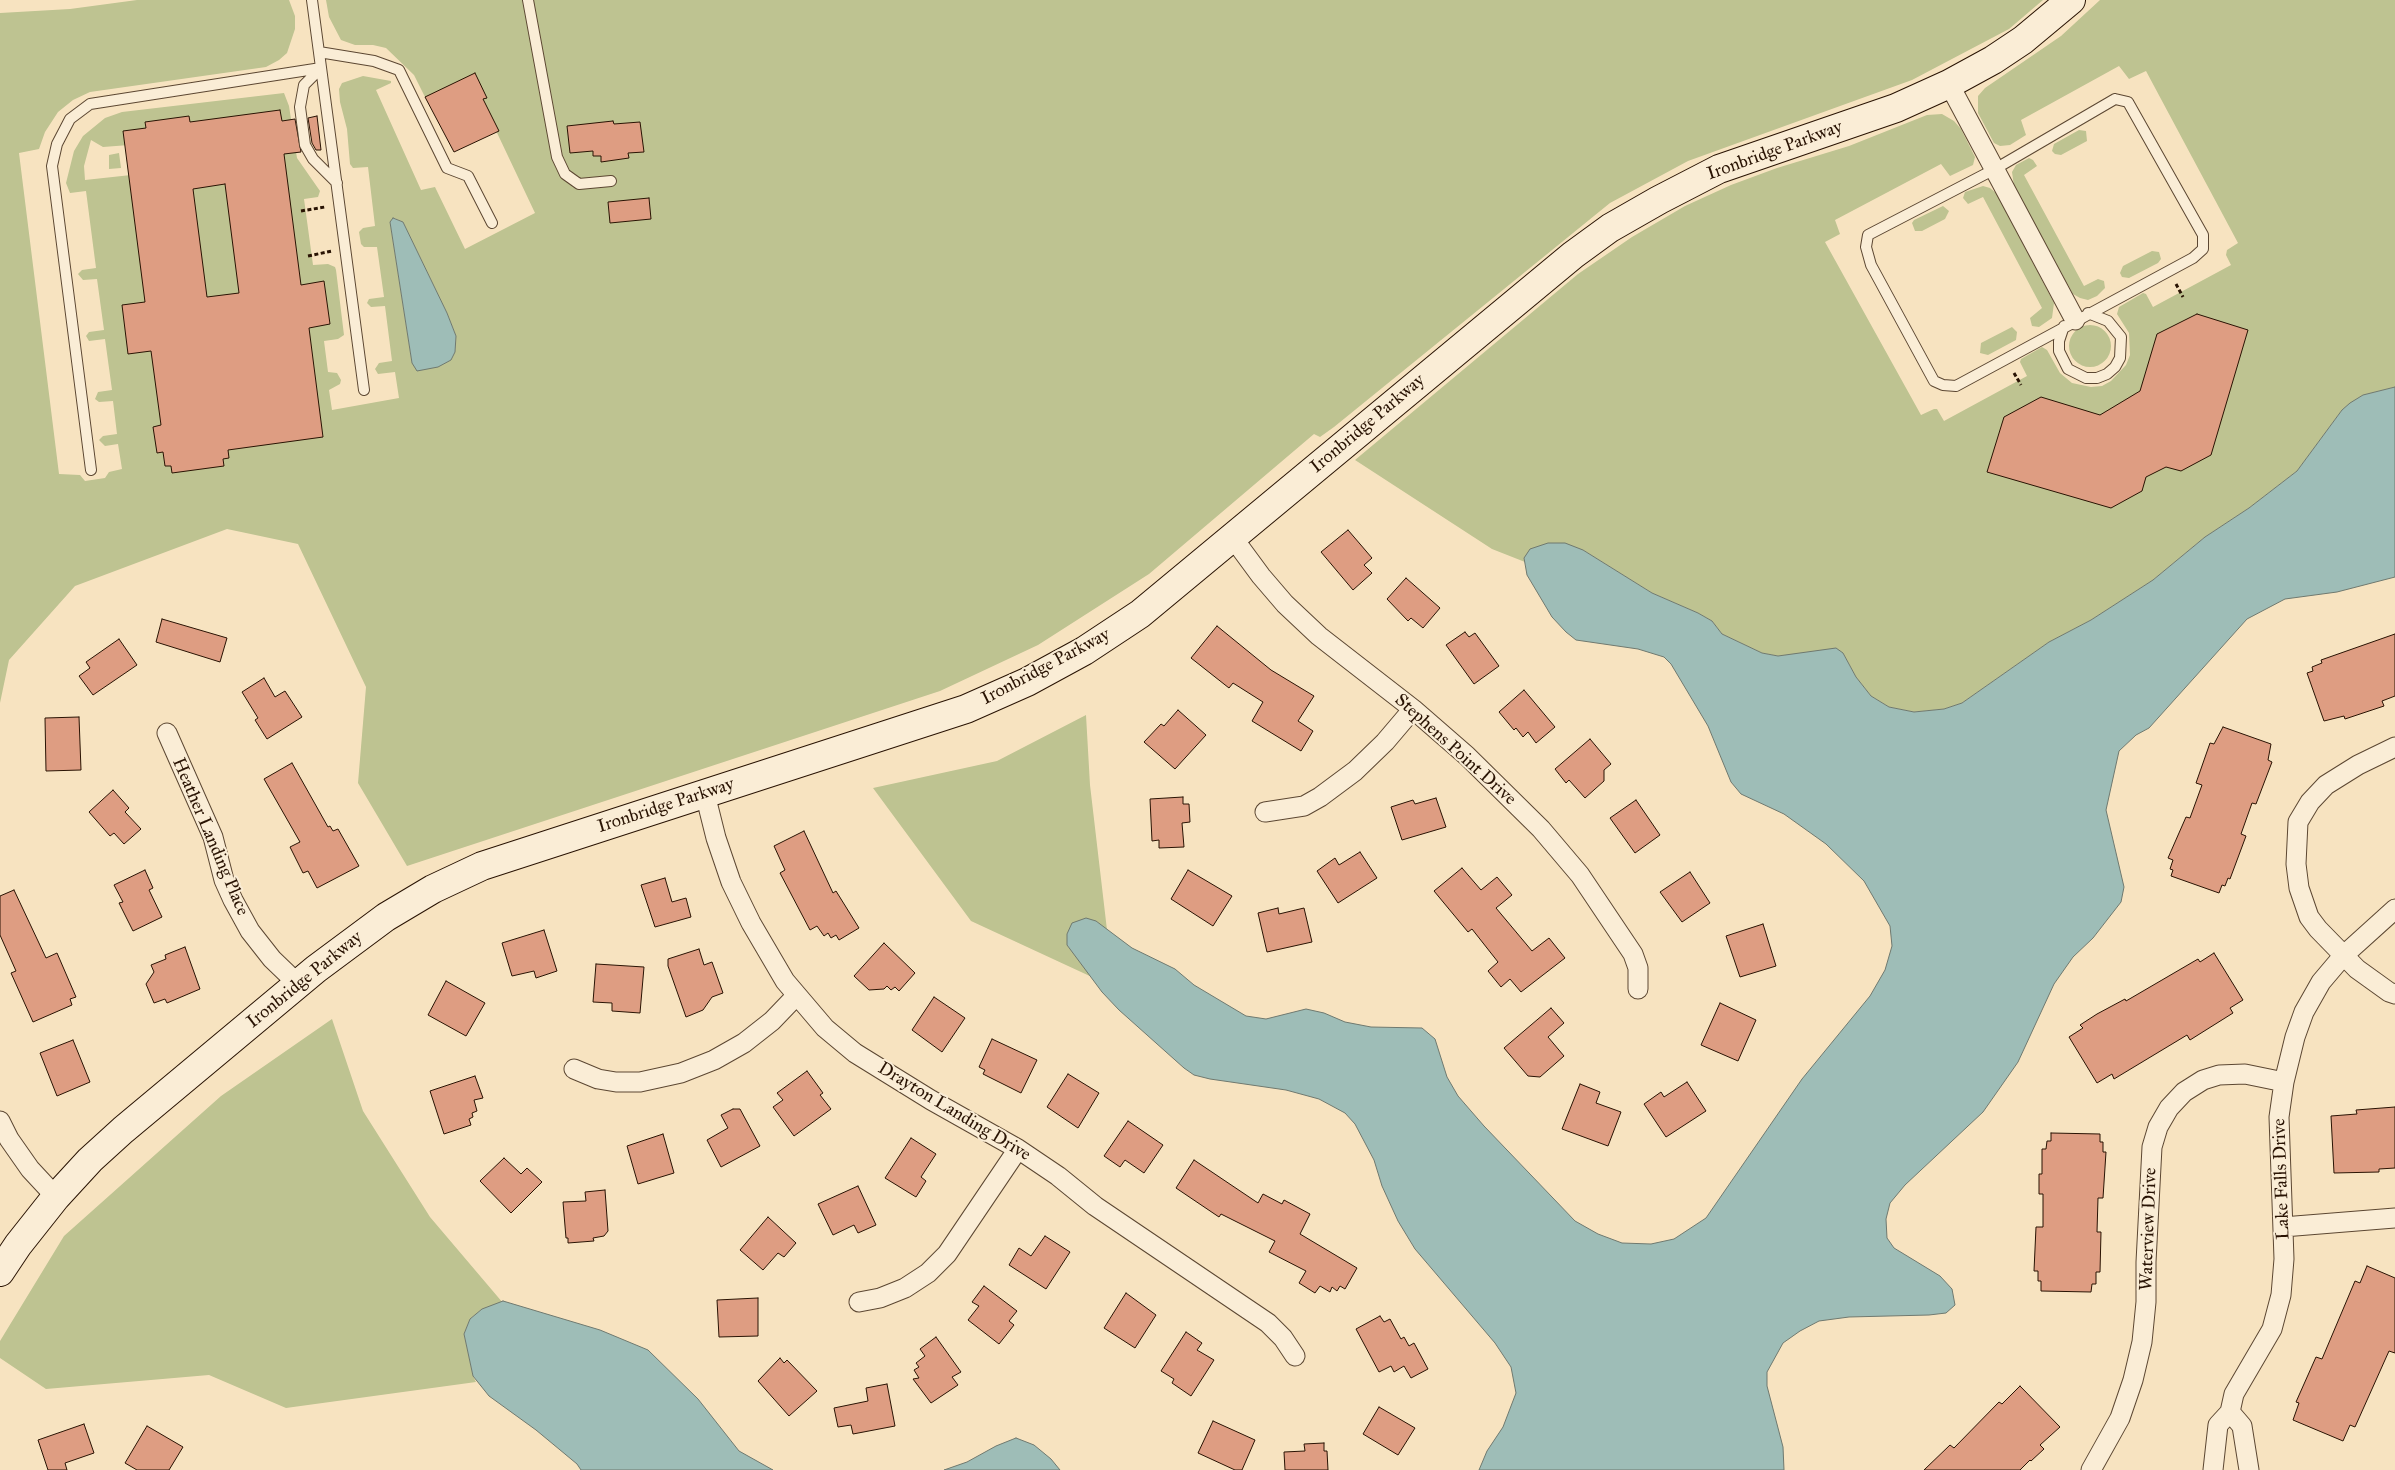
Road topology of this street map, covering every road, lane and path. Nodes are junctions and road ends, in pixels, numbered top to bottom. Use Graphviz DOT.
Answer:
graph roads {
  1 [pos="312,0"];
  2 [pos="528,0"];
  3 [pos="2071,0"];
  4 [pos="319,52"];
  5 [pos="321,68"];
  6 [pos="1949,84"];
  7 [pos="1995,169"];
  8 [pos="611,181"];
  9 [pos="336,183"];
  10 [pos="340,205"];
  11 [pos="301,211"];
  12 [pos="492,223"];
  13 [pos="345,249"];
  14 [pos="308,256"];
  15 [pos="2076,320"];
  16 [pos="364,390"];
  17 [pos="90,470"];
  18 [pos="1233,538"];
  19 [pos="1413,709"];
  20 [pos="166,733"];
  21 [pos="2395,747"];
  22 [pos="705,794"];
  23 [pos="1266,812"];
  24 [pos="2395,909"];
  25 [pos="2343,956"];
  26 [pos="298,984"];
  27 [pos="1638,989"];
  28 [pos="2395,994"];
  29 [pos="796,996"];
  30 [pos="574,1069"];
  31 [pos="2284,1082"];
  32 [pos="0,1121"];
  33 [pos="1018,1149"];
  34 [pos="56,1197"];
  35 [pos="2395,1218"];
  36 [pos="2283,1227"];
  37 [pos="0,1272"];
  38 [pos="859,1302"];
  39 [pos="1295,1356"];
  40 [pos="2230,1412"];
  41 [pos="2092,1470"];
  42 [pos="2213,1470"];
  43 [pos="2249,1470"];
  1 -- 4 [label="lane"];
  2 -- 8 [label="lane"];
  3 -- 6 [label="street, Ironbridge Parkway"];
  4 -- 5 [label="lane"];
  4 -- 12 [label="lane"];
  5 -- 9 [label="lane"];
  5 -- 9 [label="lane"];
  5 -- 17 [label="lane"];
  6 -- 7 [label="street"];
  6 -- 18 [label="street, Ironbridge Parkway"];
  7 -- 15 [label="street"];
  7 -- 15 [label="lane"];
  7 -- 15 [label="lane"];
  9 -- 10 [label="lane"];
  10 -- 11 [label="path"];
  10 -- 13 [label="lane"];
  13 -- 14 [label="path"];
  13 -- 16 [label="lane"];
  15 -- 15 [label="lane"];
  18 -- 19 [label="street, Stephens Point Drive"];
  18 -- 22 [label="street, Ironbridge Parkway"];
  19 -- 23 [label="street"];
  19 -- 27 [label="street, Stephens Point Drive"];
  20 -- 26 [label="street, Heather Landing Place"];
  21 -- 25 [label="street"];
  22 -- 26 [label="street, Ironbridge Parkway"];
  22 -- 29 [label="street, Drayton Landing Drive"];
  24 -- 25 [label="street, Lake Falls Drive"];
  25 -- 28 [label="street"];
  25 -- 31 [label="street, Lake Falls Drive"];
  26 -- 34 [label="street, Ironbridge Parkway"];
  29 -- 30 [label="street"];
  29 -- 33 [label="street, Drayton Landing Drive"];
  31 -- 36 [label="street, Lake Falls Drive"];
  31 -- 41 [label="street, Waterview Drive"];
  32 -- 34 [label="street"];
  33 -- 38 [label="street"];
  33 -- 39 [label="street, Drayton Landing Drive"];
  34 -- 37 [label="street, Ironbridge Parkway"];
  35 -- 36 [label="street"];
  36 -- 40 [label="street, Lake Falls Drive"];
  40 -- 42 [label="street, Lake Falls Drive"];
  40 -- 43 [label="street"];
}
